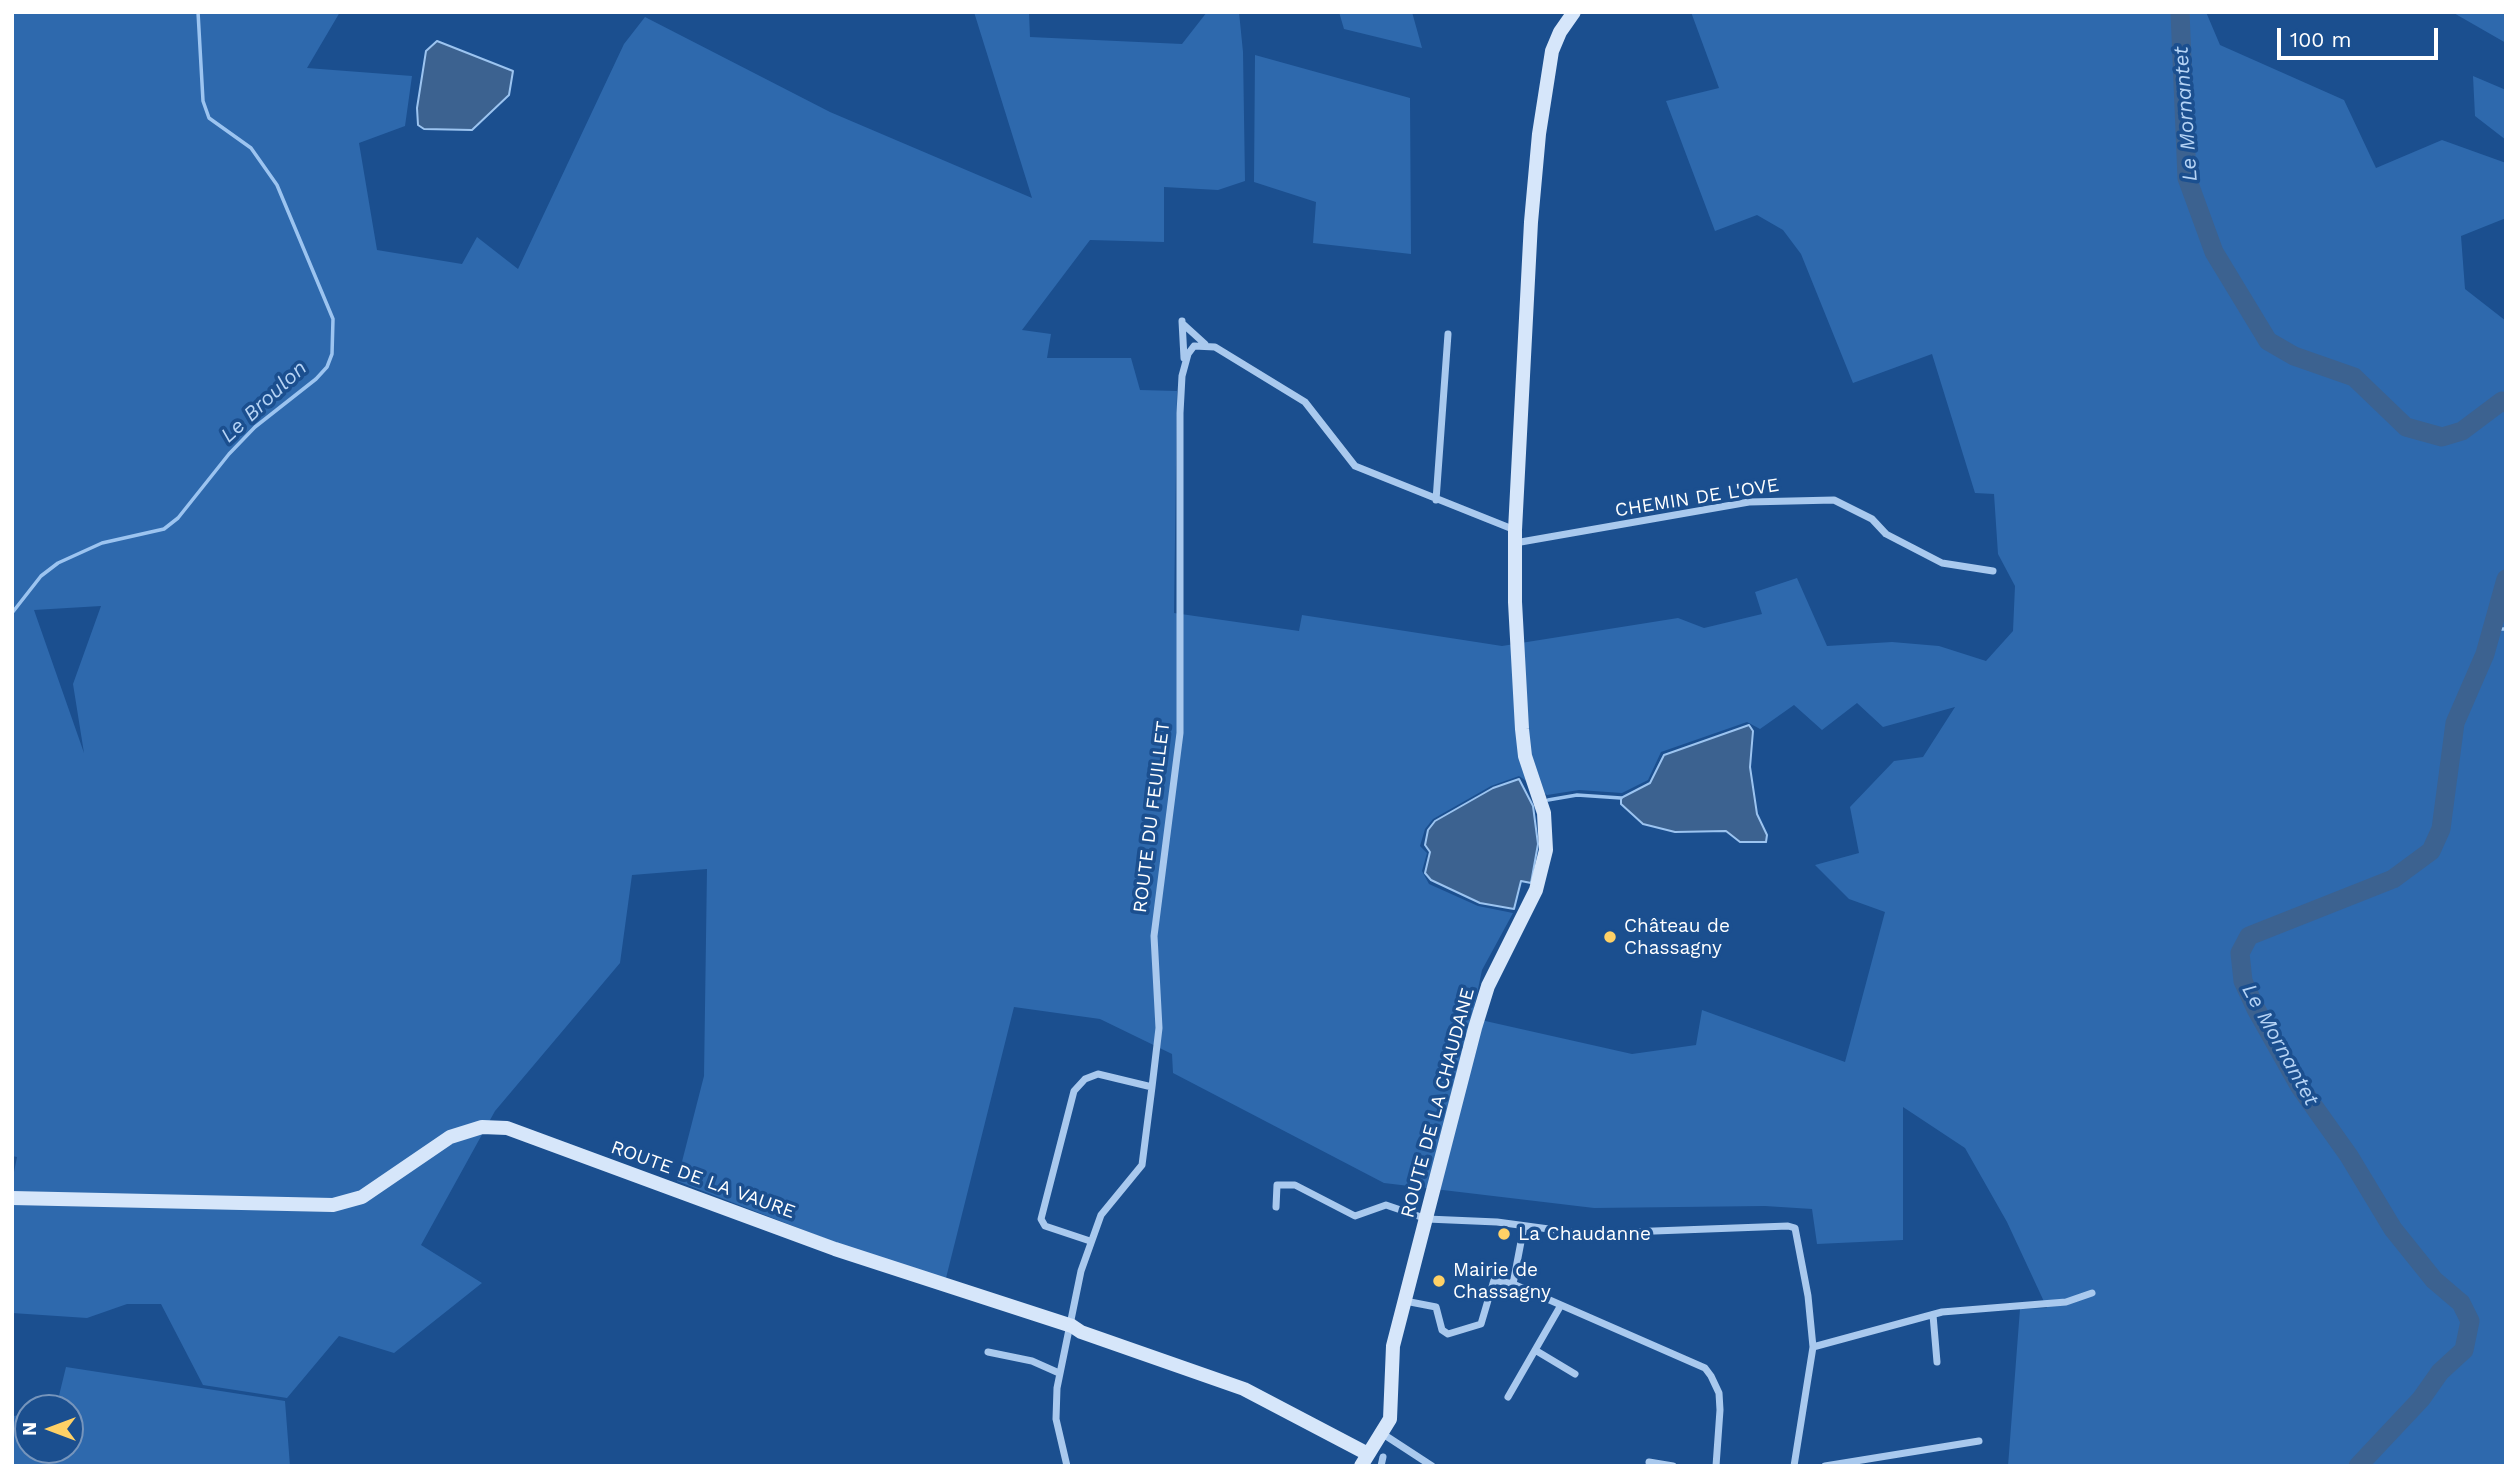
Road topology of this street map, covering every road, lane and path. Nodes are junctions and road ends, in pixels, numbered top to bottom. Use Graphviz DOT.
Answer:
graph roads {
  1 [pos="1574,12"];
  2 [pos="1448,334"];
  3 [pos="1205,344"];
  4 [pos="1184,363"];
  5 [pos="1436,500"];
  6 [pos="1515,536"];
  7 [pos="1993,571"];
  8 [pos="1152,1087"];
  9 [pos="12,1198"];
  10 [pos="1276,1207"];
  11 [pos="1427,1219"];
  12 [pos="1524,1226"];
  13 [pos="1090,1241"];
  14 [pos="1513,1284"];
  15 [pos="2092,1293"];
  16 [pos="1405,1301"];
  17 [pos="1561,1304"];
  18 [pos="1933,1315"];
  19 [pos="1072,1326"];
  20 [pos="1813,1347"];
  21 [pos="1535,1350"];
  22 [pos="988,1352"];
  23 [pos="1937,1362"];
  24 [pos="1059,1373"];
  25 [pos="1575,1374"];
  26 [pos="1508,1397"];
  27 [pos="1383,1434"];
  28 [pos="1979,1441"];
  29 [pos="1364,1459"];
  30 [pos="1649,1462"];
  31 [pos="1067,1466"];
  32 [pos="1433,1466"];
  33 [pos="1672,1466"];
  34 [pos="1716,1466"];
  35 [pos="1794,1466"];
  36 [pos="1825,1466"];
  1 -- 6 [label="street, ROUTE DE LA CHAUDANE"];
  2 -- 5 [label="street"];
  3 -- 4 [label="street"];
  3 -- 4 [label="street, ROUTE DU FEUILLET"];
  3 -- 5 [label="street"];
  4 -- 8 [label="street, ROUTE DU FEUILLET"];
  5 -- 6 [label="street"];
  6 -- 7 [label="street, CHEMIN DE L'OVE"];
  6 -- 11 [label="street, ROUTE DE LA CHAUDANE"];
  8 -- 13 [label="street, ROUTE DU FEUILLET"];
  8 -- 13 [label="street"];
  9 -- 19 [label="street, ROUTE DE LA VAURE"];
  10 -- 11 [label="street"];
  11 -- 12 [label="street"];
  11 -- 16 [label="street, ROUTE DE LA CHAUDANE"];
  12 -- 14 [label="street"];
  12 -- 20 [label="street"];
  13 -- 19 [label="street, ROUTE DU FEUILLET"];
  14 -- 16 [label="street"];
  14 -- 17 [label="street"];
  15 -- 18 [label="street"];
  16 -- 27 [label="street, ROUTE DE LA CHAUDANE"];
  17 -- 21 [label="street"];
  17 -- 34 [label="street"];
  18 -- 20 [label="street"];
  18 -- 23 [label="street"];
  19 -- 24 [label="street, ROUTE DU FEUILLET"];
  19 -- 29 [label="street, ROUTE DE LA VAURE"];
  20 -- 35 [label="street"];
  21 -- 25 [label="street"];
  21 -- 26 [label="street"];
  22 -- 24 [label="street"];
  24 -- 31 [label="street, ROUTE DU FEUILLET"];
  27 -- 29 [label="street, ROUTE DE LA CHAUDANE"];
  27 -- 32 [label="street"];
  28 -- 36 [label="street"];
  30 -- 33 [label="street"];
}
